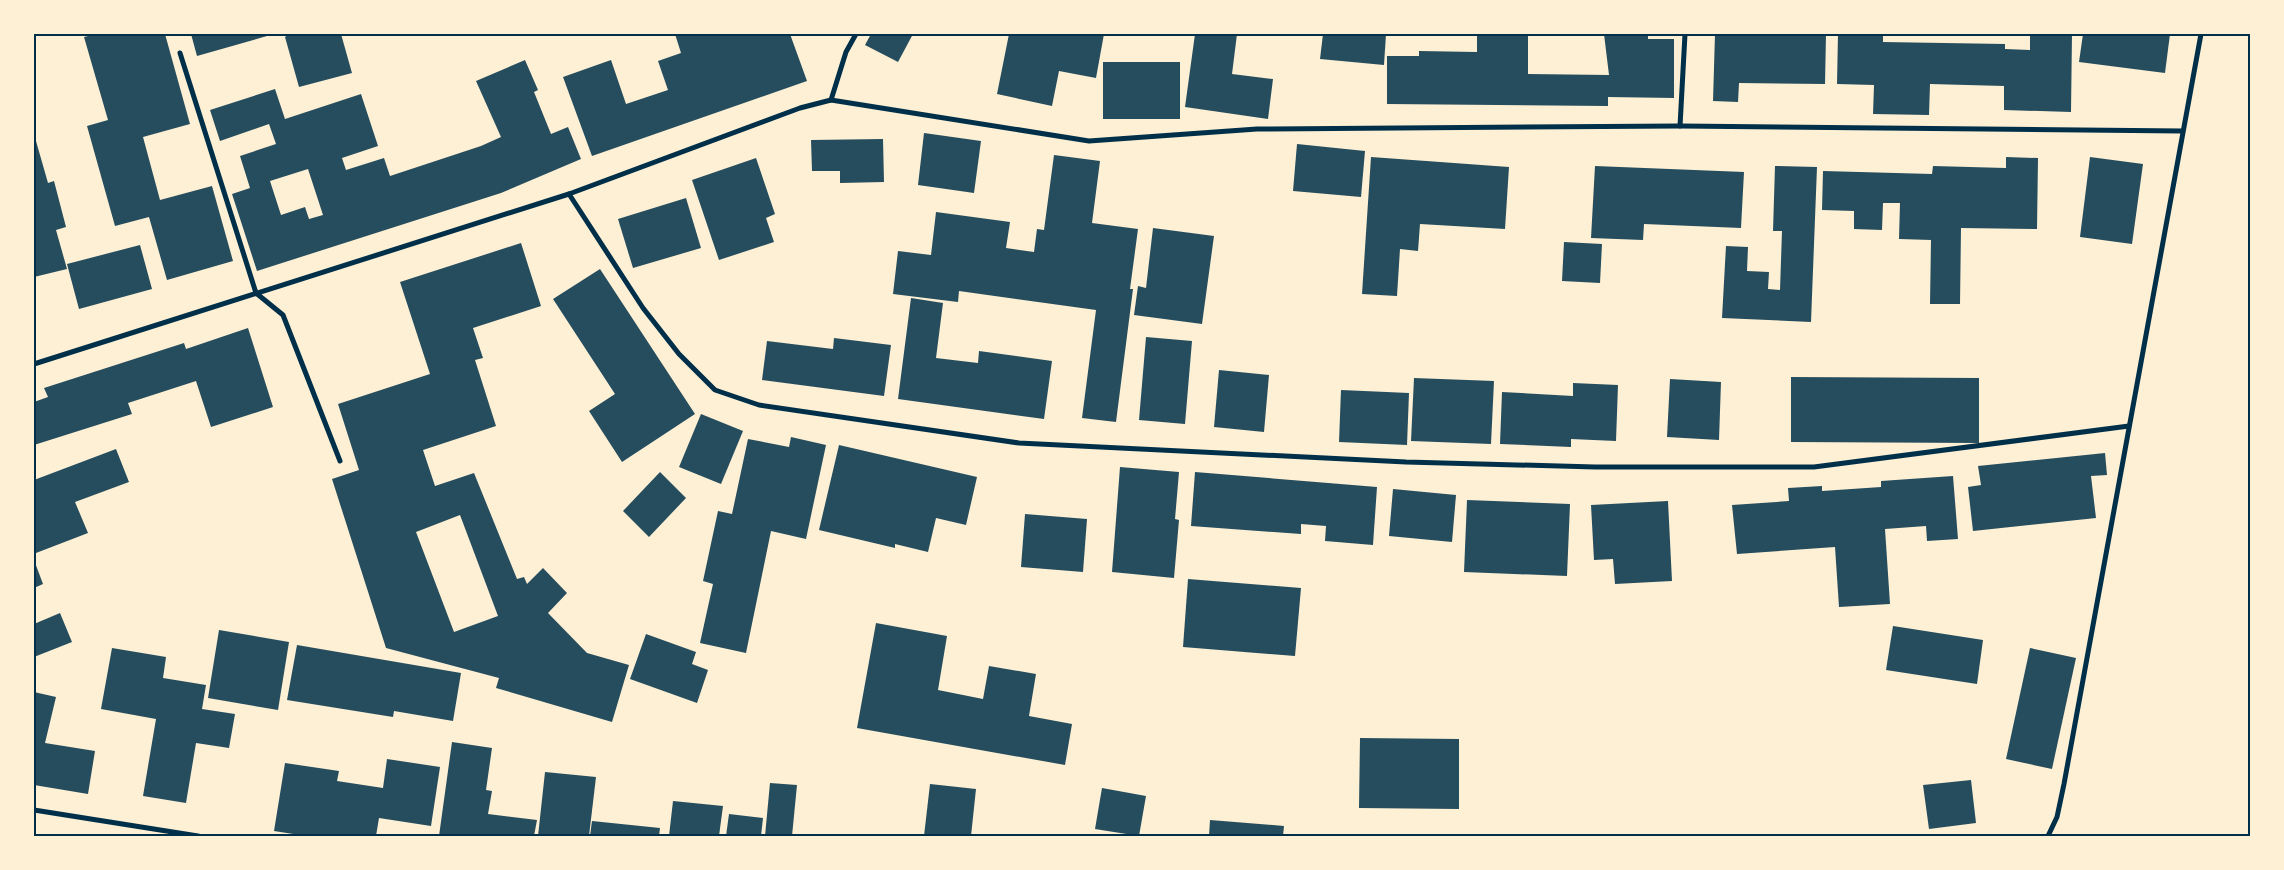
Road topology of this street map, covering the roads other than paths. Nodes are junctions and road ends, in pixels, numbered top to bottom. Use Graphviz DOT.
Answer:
graph roads {
  1 [pos="856,34"];
  2 [pos="1685,34"];
  3 [pos="2201,34"];
  4 [pos="180,53"];
  5 [pos="831,100"];
  6 [pos="1680,126"];
  7 [pos="2182,131"];
  8 [pos="568,194"];
  9 [pos="256,294"];
  10 [pos="34,364"];
  11 [pos="2129,426"];
  12 [pos="340,461"];
  13 [pos="34,810"];
  14 [pos="169,834"];
  15 [pos="198,836"];
  16 [pos="2048,836"];
  1 -- 5 [label="street"];
  2 -- 6 [label="street"];
  3 -- 7 [label="street"];
  4 -- 9 [label="street"];
  5 -- 6 [label="street"];
  5 -- 8 [label="street"];
  6 -- 7 [label="street"];
  7 -- 11 [label="street"];
  8 -- 9 [label="street"];
  8 -- 11 [label="street"];
  9 -- 10 [label="street"];
  9 -- 12 [label="street"];
  11 -- 16 [label="street"];
  13 -- 14 [label="street"];
  14 -- 15 [label="street"];
}
